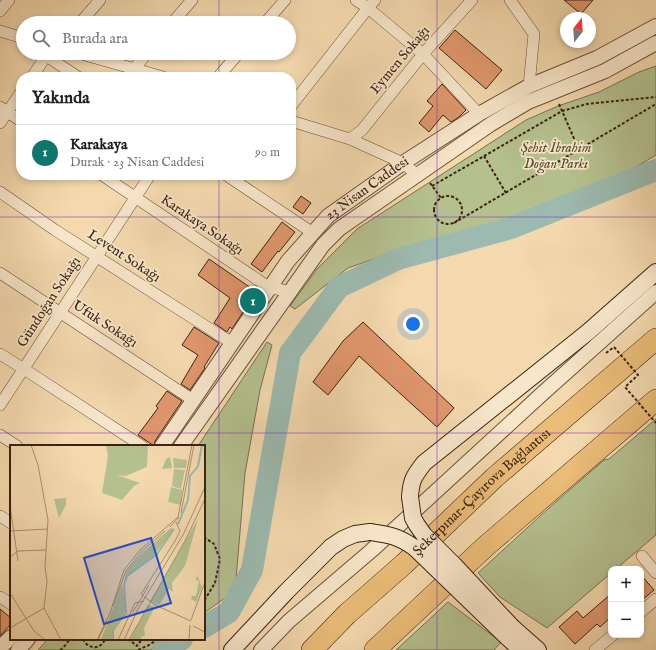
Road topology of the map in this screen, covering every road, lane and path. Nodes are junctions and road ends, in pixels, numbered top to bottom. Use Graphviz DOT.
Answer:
graph roads {
  1 [pos="9,0"];
  2 [pos="100,0"];
  3 [pos="192,0"];
  4 [pos="285,0"];
  5 [pos="356,0"];
  6 [pos="472,0"];
  7 [pos="510,0"];
  8 [pos="372,4"];
  9 [pos="0,11"];
  10 [pos="86,16"];
  11 [pos="178,16"];
  12 [pos="271,16"];
  13 [pos="656,26"];
  14 [pos="0,31"];
  15 [pos="16,37"];
  16 [pos="656,43"];
  17 [pos="423,54"];
  18 [pos="42,60"];
  19 [pos="54,60"];
  20 [pos="102,60"];
  21 [pos="141,60"];
  22 [pos="233,60"];
  23 [pos="134,69"];
  24 [pos="35,72"];
  25 [pos="71,72"];
  26 [pos="145,72"];
  27 [pos="222,72"];
  28 [pos="529,86"];
  29 [pos="553,92"];
  30 [pos="16,97"];
  31 [pos="656,97"];
  32 [pos="296,100"];
  33 [pos="656,104"];
  34 [pos="4,110"];
  35 [pos="562,111"];
  36 [pos="479,114"];
  37 [pos="16,118"];
  38 [pos="0,123"];
  39 [pos="296,123"];
  40 [pos="350,139"];
  41 [pos="579,150"];
  42 [pos="484,156"];
  43 [pos="402,163"];
  44 [pos="420,174"];
  45 [pos="109,180"];
  46 [pos="147,180"];
  47 [pos="234,180"];
  48 [pos="432,186"];
  49 [pos="0,192"];
  50 [pos="506,193"];
  51 [pos="135,198"];
  52 [pos="441,198"];
  53 [pos="454,223"];
  54 [pos="313,233"];
  55 [pos="97,256"];
  56 [pos="656,272"];
  57 [pos="0,273"];
  58 [pos="270,288"];
  59 [pos="656,292"];
  60 [pos="288,294"];
  61 [pos="60,312"];
  62 [pos="656,340"];
  63 [pos="232,343"];
  64 [pos="606,353"];
  65 [pos="0,354"];
  66 [pos="24,369"];
  67 [pos="193,400"];
  68 [pos="656,400"];
  69 [pos="0,405"];
  70 [pos="656,423"];
  71 [pos="0,435"];
  72 [pos="15,445"];
  73 [pos="140,445"];
  74 [pos="163,445"];
  75 [pos="182,445"];
  76 [pos="0,516"];
  77 [pos="10,522"];
  78 [pos="205,538"];
  79 [pos="642,556"];
  80 [pos="656,573"];
  81 [pos="0,597"];
  82 [pos="656,599"];
  83 [pos="205,600"];
  84 [pos="10,603"];
  85 [pos="644,609"];
  86 [pos="509,632"];
  87 [pos="10,638"];
  88 [pos="609,638"];
  89 [pos="27,640"];
  90 [pos="69,640"];
  91 [pos="84,640"];
  92 [pos="105,640"];
  93 [pos="129,640"];
  94 [pos="141,640"];
  95 [pos="156,640"];
  96 [pos="0,648"];
  97 [pos="91,649"];
  98 [pos="18,650"];
  99 [pos="60,650"];
  100 [pos="138,650"];
  101 [pos="232,650"];
  102 [pos="261,650"];
  103 [pos="312,650"];
  104 [pos="375,650"];
  105 [pos="521,650"];
  106 [pos="538,650"];
  107 [pos="595,650"];
  1 -- 9 [label="street"];
  2 -- 10 [label="street"];
  3 -- 11 [label="street"];
  4 -- 12 [label="street"];
  5 -- 8 [label="street"];
  6 -- 17 [label="street, Eymen Sokağı"];
  7 -- 28 [label="street"];
  8 -- 17 [label="street"];
  8 -- 32 [label="street"];
  13 -- 28 [label="street, 23 Nisan Caddesi"];
  14 -- 15 [label="street"];
  16 -- 29 [label="street, 23 Nisan Caddesi"];
  17 -- 36 [label="street"];
  17 -- 40 [label="street, Eymen Sokağı"];
  18 -- 24 [label="street"];
  19 -- 25 [label="street"];
  20 -- 23 [label="street"];
  21 -- 23 [label="street"];
  22 -- 27 [label="street"];
  23 -- 26 [label="street"];
  28 -- 36 [label="street, 23 Nisan Caddesi"];
  29 -- 35 [label="path"];
  29 -- 44 [label="street, 23 Nisan Caddesi"];
  30 -- 34 [label="street"];
  31 -- 35 [label="path"];
  33 -- 41 [label="path"];
  34 -- 37 [label="street"];
  34 -- 38 [label="street"];
  35 -- 41 [label="path"];
  35 -- 42 [label="path"];
  36 -- 43 [label="street, 23 Nisan Caddesi"];
  39 -- 40 [label="street"];
  40 -- 43 [label="street"];
  41 -- 50 [label="path"];
  42 -- 48 [label="path"];
  42 -- 50 [label="path"];
  43 -- 44 [label="street"];
  43 -- 54 [label="street, 23 Nisan Caddesi"];
  44 -- 48 [label="path"];
  44 -- 60 [label="street, 23 Nisan Caddesi"];
  45 -- 51 [label="street, Karakaya Sokağı"];
  46 -- 51 [label="street, Gündoğan Sokağı"];
  47 -- 54 [label="street"];
  48 -- 52 [label="path"];
  49 -- 55 [label="street, Levent Sokağı"];
  50 -- 53 [label="path"];
  51 -- 55 [label="street, Gündoğan Sokağı"];
  51 -- 58 [label="street, Karakaya Sokağı"];
  52 -- 53 [label="path"];
  52 -- 53 [label="path"];
  54 -- 58 [label="street, 23 Nisan Caddesi"];
  55 -- 61 [label="street, Gündoğan Sokağı"];
  55 -- 63 [label="street, Levent Sokağı"];
  56 -- 86 [label="main road, bridge"];
  57 -- 61 [label="street, Ufuk Sokağı"];
  58 -- 60 [label="street, Karakaya Sokağı"];
  58 -- 63 [label="street, 23 Nisan Caddesi"];
  59 -- 102 [label="street"];
  60 -- 75 [label="street, 23 Nisan Caddesi"];
  61 -- 66 [label="street, Gündoğan Sokağı"];
  61 -- 67 [label="street, Ufuk Sokağı"];
  62 -- 103 [label="highway, Şekerpınar-Çayırova Bağlantısı"];
  63 -- 67 [label="street, 23 Nisan Caddesi"];
  64 -- 70 [label="path, bridge"];
  65 -- 66 [label="street"];
  66 -- 69 [label="street, Gündoğan Sokağı"];
  66 -- 73 [label="street"];
  67 -- 74 [label="street, 23 Nisan Caddesi"];
  68 -- 104 [label="highway"];
  71 -- 72 [label="street"];
  76 -- 77 [label="street"];
  78 -- 83 [label="path"];
  79 -- 80 [label="street"];
  81 -- 84 [label="street"];
  82 -- 85 [label="street"];
  86 -- 101 [label="main road, bridge"];
  86 -- 105 [label="main road"];
  86 -- 106 [label="main road"];
  87 -- 96 [label="street"];
  88 -- 107 [label="street"];
  89 -- 98 [label="street"];
  90 -- 99 [label="path"];
  91 -- 97 [label="path"];
  92 -- 97 [label="path"];
  93 -- 94 [label="path"];
  95 -- 100 [label="path"];
}
